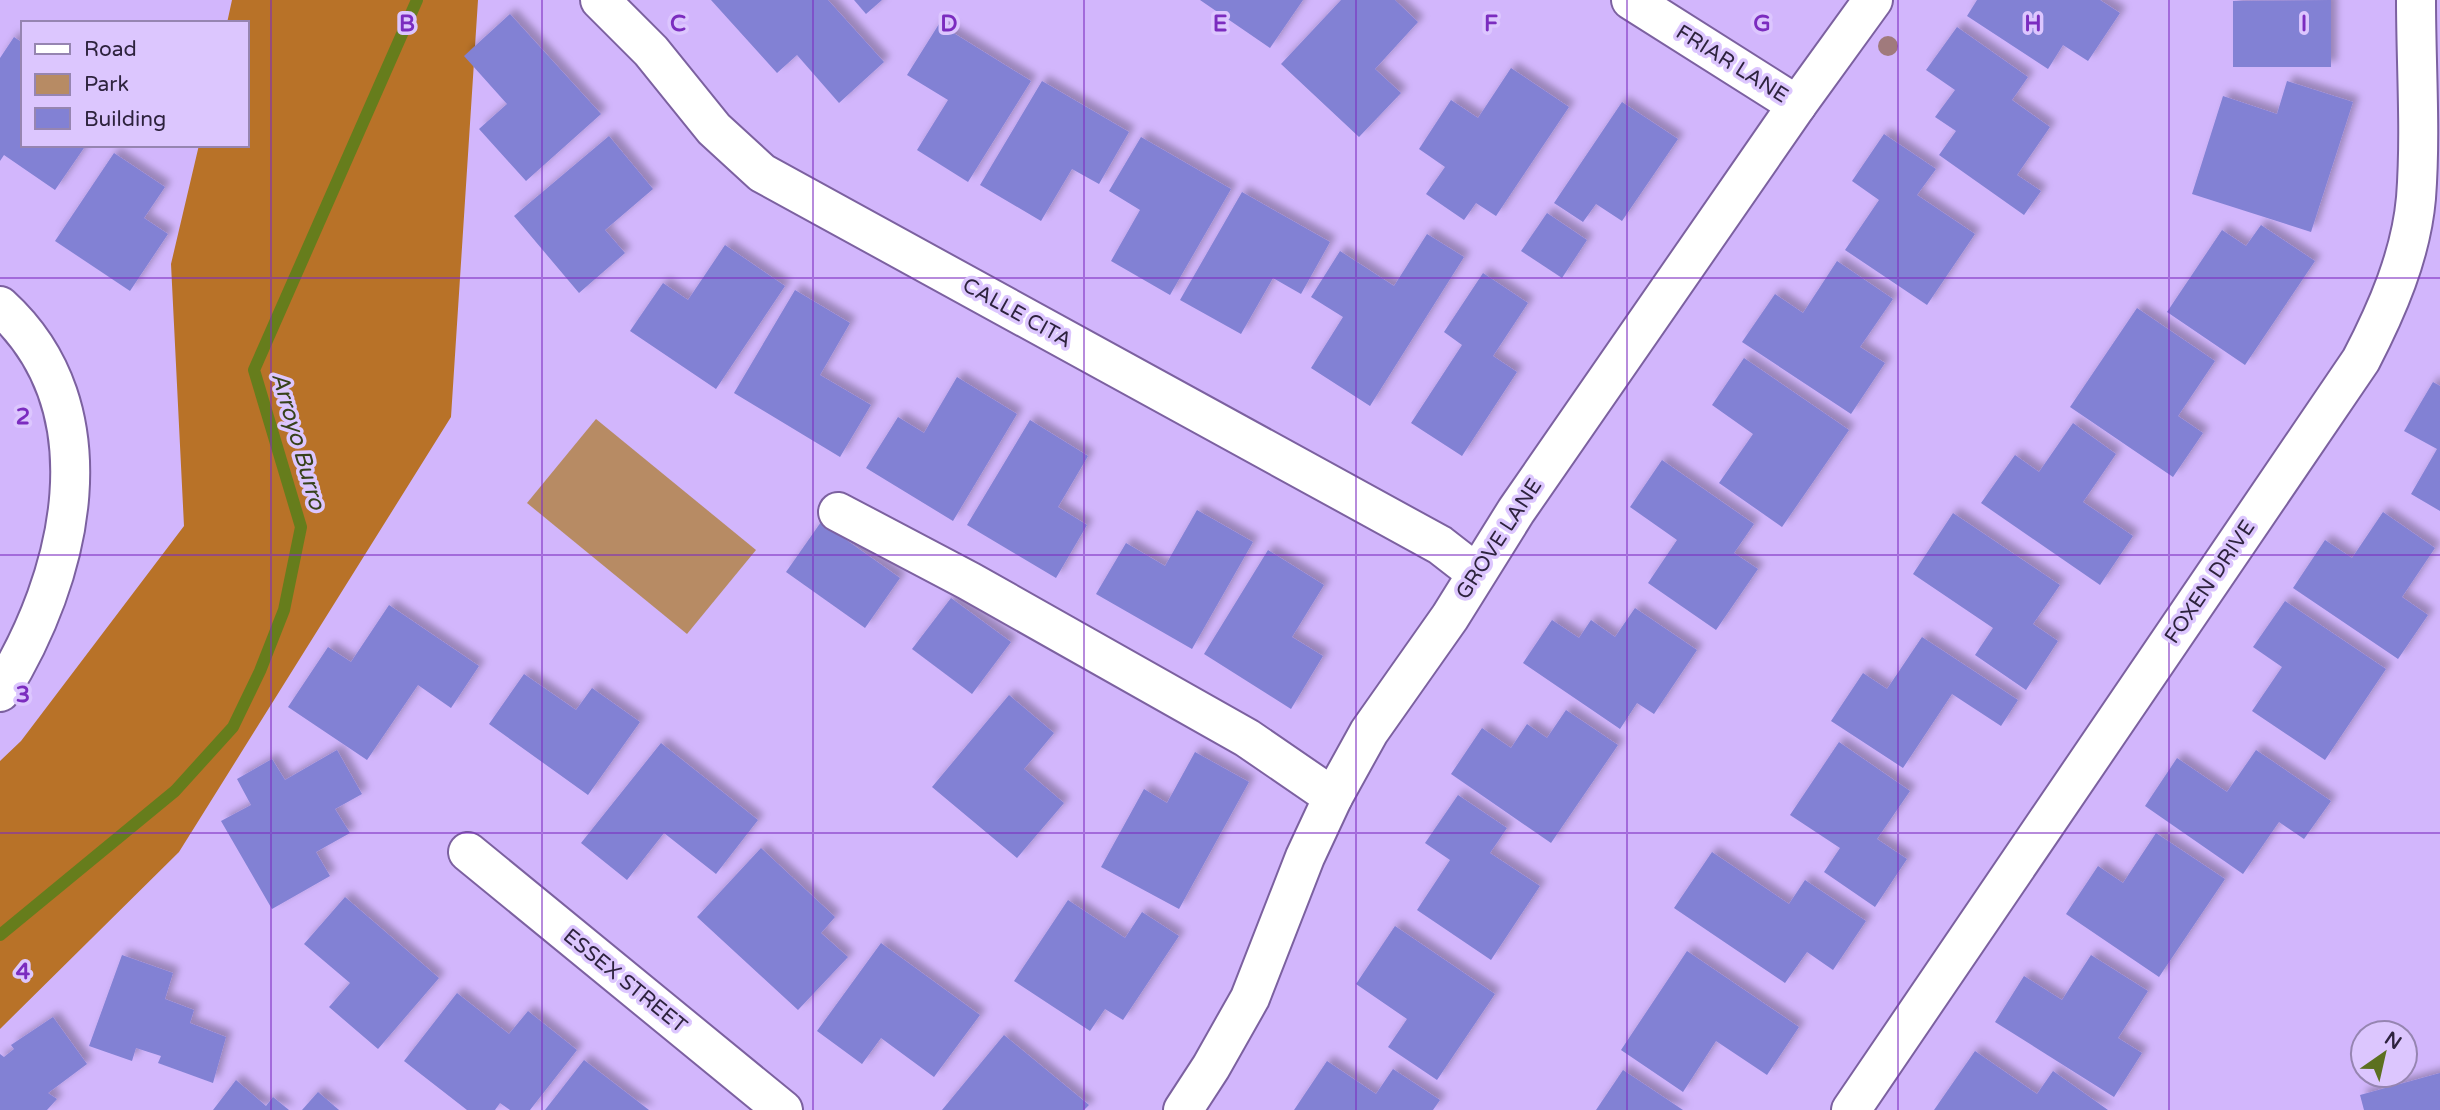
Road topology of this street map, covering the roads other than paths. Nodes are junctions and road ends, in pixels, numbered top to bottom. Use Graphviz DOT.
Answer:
graph roads {
  1 [pos="600,0"];
  2 [pos="1631,0"];
  3 [pos="1873,0"];
  4 [pos="2416,0"];
  5 [pos="1797,105"];
  6 [pos="0,306"];
  7 [pos="838,512"];
  8 [pos="1476,573"];
  9 [pos="0,692"];
  10 [pos="1333,797"];
  11 [pos="468,852"];
  12 [pos="783,1110"];
  13 [pos="1182,1110"];
  14 [pos="1851,1110"];
  1 -- 8 [label="street, CALLE CITA"];
  2 -- 5 [label="street, FRIAR LANE"];
  3 -- 5 [label="street, GROVE LANE"];
  4 -- 14 [label="street, FOXEN DRIVE"];
  5 -- 8 [label="street, GROVE LANE"];
  6 -- 9 [label="street"];
  7 -- 10 [label="street"];
  8 -- 10 [label="street, GROVE LANE"];
  10 -- 13 [label="street, GROVE LANE"];
  11 -- 12 [label="street, ESSEX STREET"];
}
